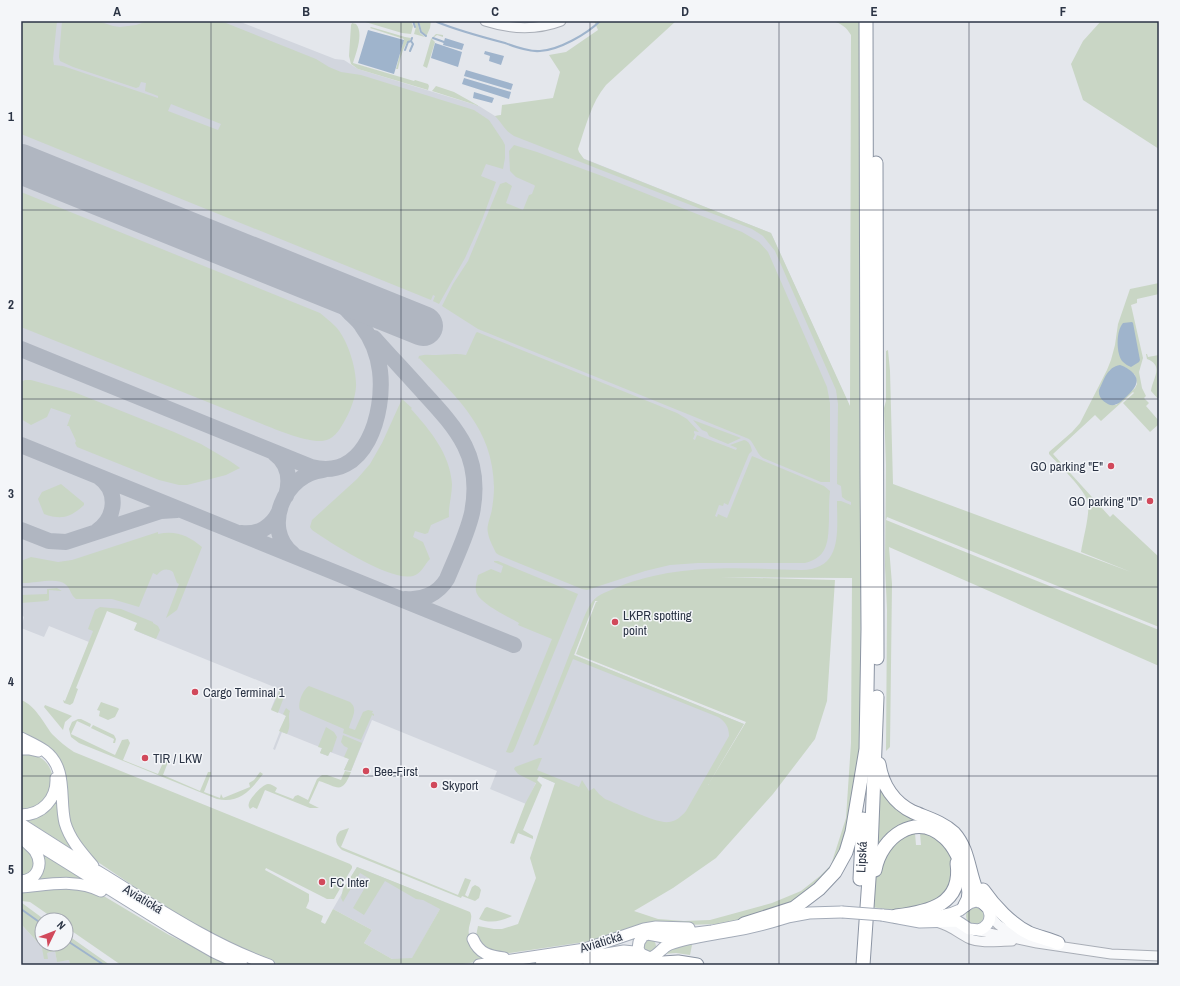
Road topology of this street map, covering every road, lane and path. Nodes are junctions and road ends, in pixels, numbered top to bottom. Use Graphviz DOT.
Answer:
graph roads {
  1 [pos="484,21"];
  2 [pos="560,21"];
  3 [pos="866,21"];
  4 [pos="875,21"];
  5 [pos="876,730"];
  6 [pos="21,738"];
  7 [pos="21,742"];
  8 [pos="21,749"];
  9 [pos="866,749"];
  10 [pos="38,751"];
  11 [pos="21,815"];
  12 [pos="21,824"];
  13 [pos="21,834"];
  14 [pos="21,837"];
  15 [pos="952,846"];
  16 [pos="969,863"];
  17 [pos="97,871"];
  18 [pos="21,881"];
  19 [pos="21,887"];
  20 [pos="867,905"];
  21 [pos="964,906"];
  22 [pos="988,909"];
  23 [pos="882,915"];
  24 [pos="896,916"];
  25 [pos="788,917"];
  26 [pos="160,920"];
  27 [pos="935,922"];
  28 [pos="744,924"];
  29 [pos="968,927"];
  30 [pos="722,928"];
  31 [pos="649,936"];
  32 [pos="473,940"];
  33 [pos="1037,943"];
  34 [pos="1058,943"];
  35 [pos="586,953"];
  36 [pos="1129,954"];
  37 [pos="651,955"];
  38 [pos="1159,956"];
  39 [pos="516,959"];
  40 [pos="242,965"];
  41 [pos="269,965"];
  42 [pos="479,965"];
  43 [pos="541,965"];
  44 [pos="697,965"];
  45 [pos="706,965"];
  46 [pos="854,965"];
  47 [pos="863,965"];
  1 -- 2 [label="street"];
  3 -- 9 [label="highway"];
  4 -- 5 [label="highway"];
  5 -- 16 [label="highway"];
  5 -- 20 [label="highway, Lipská"];
  6 -- 17 [label="main road"];
  7 -- 10 [label="main road"];
  8 -- 10 [label="main road"];
  9 -- 28 [label="highway"];
  9 -- 46 [label="highway, Lipská"];
  10 -- 11 [label="main road"];
  12 -- 17 [label="main road, Aviatická"];
  13 -- 26 [label="main road, Aviatická"];
  14 -- 18 [label="main road"];
  15 -- 20 [label="highway"];
  15 -- 21 [label="highway"];
  15 -- 24 [label="highway"];
  16 -- 22 [label="highway"];
  16 -- 34 [label="highway"];
  17 -- 41 [label="main road, Aviatická"];
  19 -- 26 [label="main road"];
  20 -- 47 [label="highway, Lipská"];
  21 -- 22 [label="main road"];
  21 -- 24 [label="main road"];
  21 -- 29 [label="main road"];
  22 -- 29 [label="main road"];
  22 -- 34 [label="street"];
  23 -- 24 [label="main road"];
  23 -- 25 [label="main road, bridge"];
  23 -- 27 [label="main road"];
  25 -- 28 [label="main road"];
  25 -- 37 [label="main road"];
  26 -- 40 [label="main road, Aviatická"];
  27 -- 29 [label="main road"];
  27 -- 33 [label="street"];
  28 -- 30 [label="main road"];
  29 -- 33 [label="street"];
  30 -- 31 [label="main road"];
  30 -- 35 [label="main road, Aviatická"];
  31 -- 35 [label="main road"];
  31 -- 37 [label="main road"];
  31 -- 37 [label="main road"];
  32 -- 39 [label="main road"];
  33 -- 36 [label="street"];
  34 -- 36 [label="street"];
  35 -- 37 [label="main road, Aviatická"];
  35 -- 39 [label="main road, Aviatická"];
  35 -- 43 [label="main road, Aviatická"];
  35 -- 44 [label="highway"];
  36 -- 38 [label="street"];
  37 -- 45 [label="highway"];
  39 -- 42 [label="main road, Aviatická"];
}
